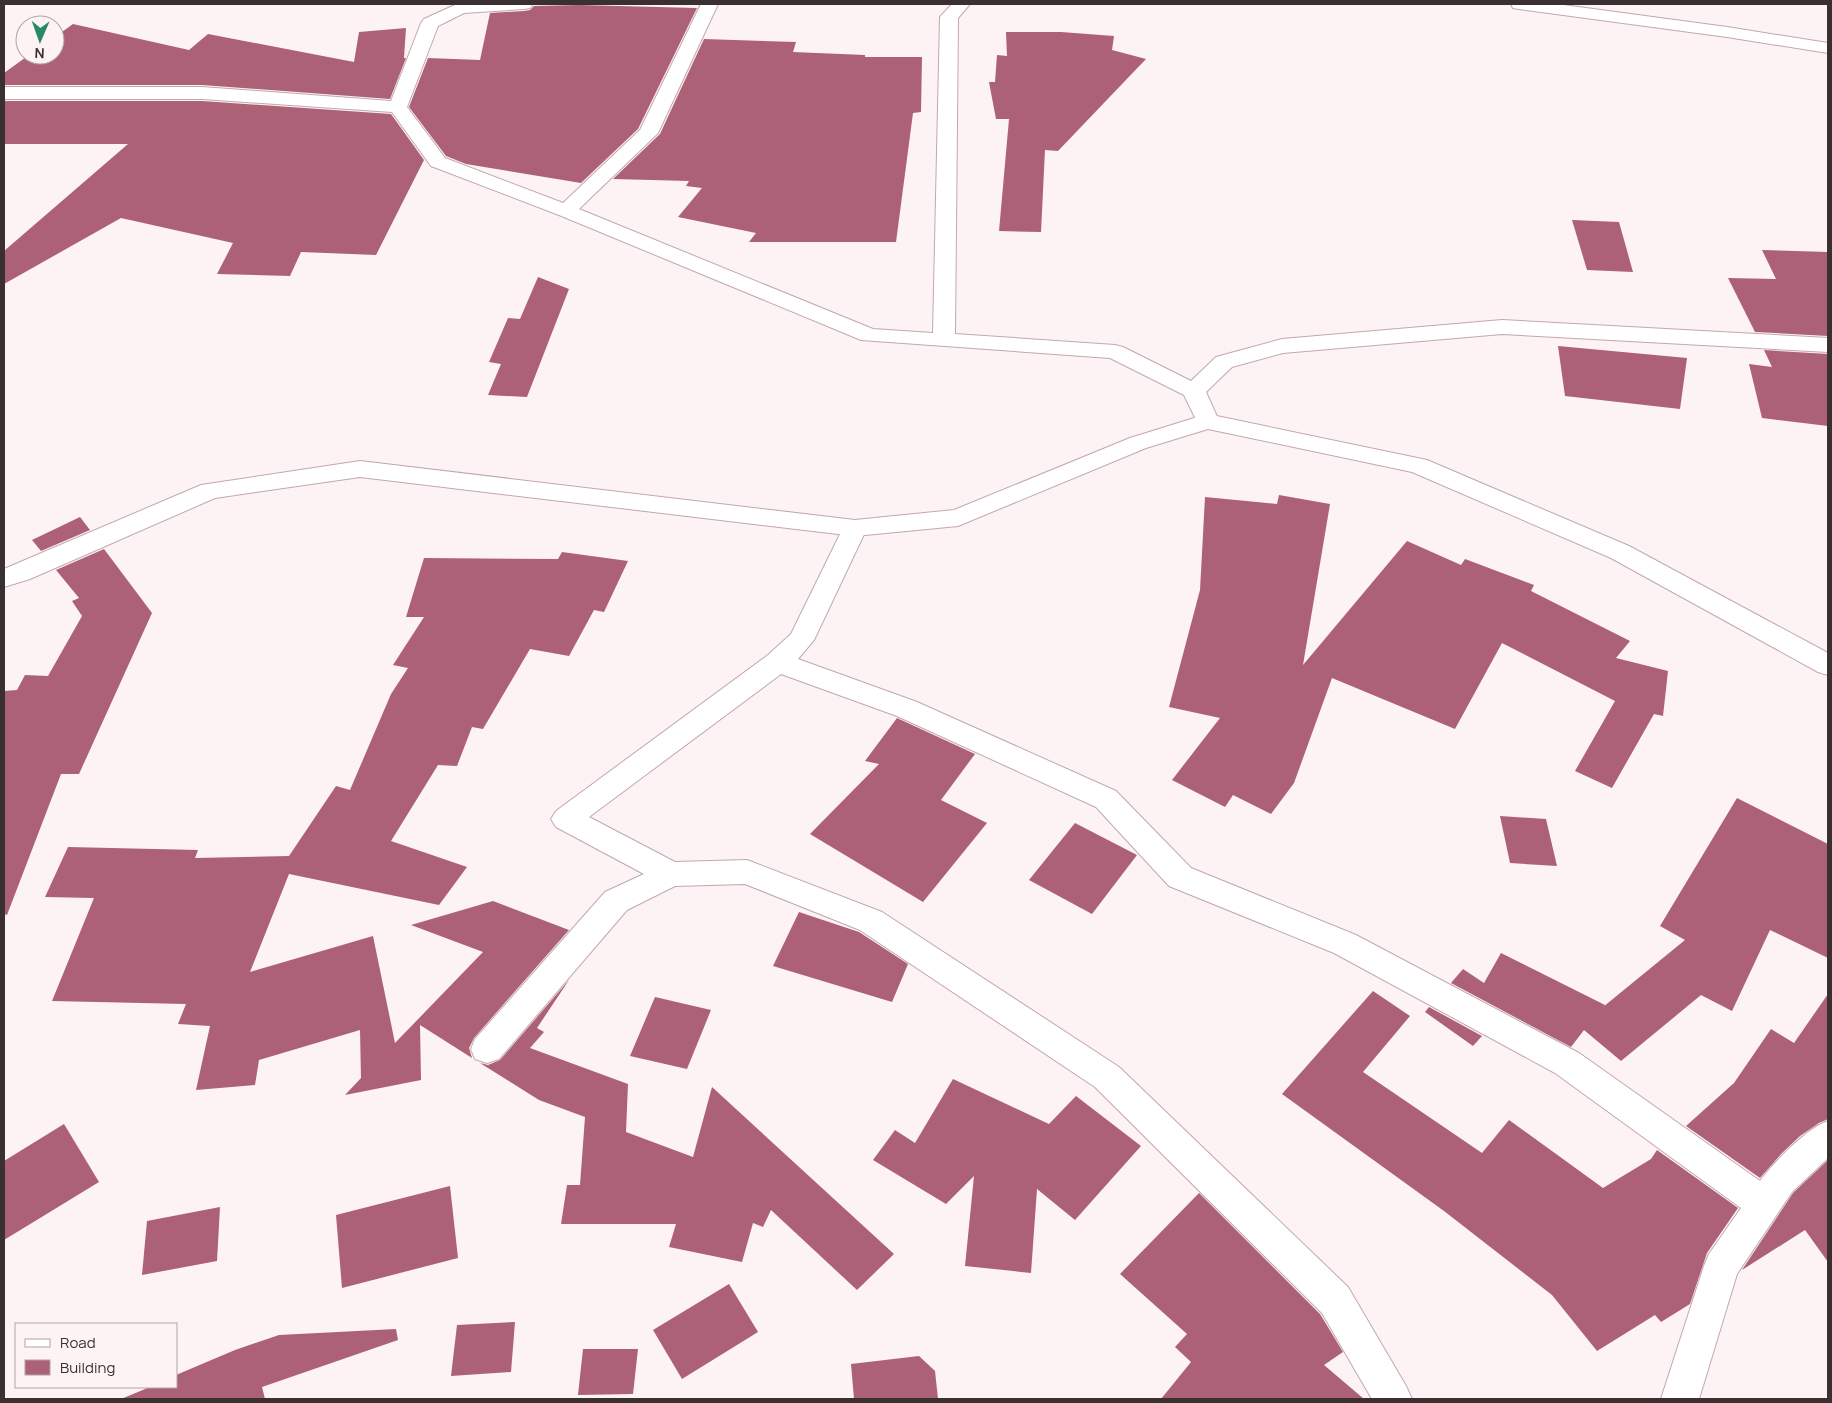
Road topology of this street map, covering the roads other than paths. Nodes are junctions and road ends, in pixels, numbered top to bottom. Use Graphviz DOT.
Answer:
graph roads {
  1 [pos="524,4"];
  2 [pos="710,4"];
  3 [pos="962,4"];
  4 [pos="1519,4"];
  5 [pos="1828,48"];
  6 [pos="4,93"];
  7 [pos="398,107"];
  8 [pos="566,211"];
  9 [pos="944,339"];
  10 [pos="1828,345"];
  11 [pos="1194,391"];
  12 [pos="1207,421"];
  13 [pos="855,528"];
  14 [pos="4,578"];
  15 [pos="778,662"];
  16 [pos="1828,665"];
  17 [pos="672,874"];
  18 [pos="487,1050"];
  19 [pos="1828,1136"];
  20 [pos="1765,1205"];
  21 [pos="1393,1399"];
  22 [pos="1680,1399"];
  1 -- 7 [label="street"];
  2 -- 8 [label="street"];
  3 -- 9 [label="street"];
  4 -- 5 [label="street"];
  6 -- 7 [label="street"];
  7 -- 8 [label="street"];
  8 -- 9 [label="street"];
  9 -- 11 [label="street"];
  10 -- 11 [label="street"];
  11 -- 12 [label="street"];
  12 -- 13 [label="street"];
  12 -- 16 [label="street"];
  13 -- 14 [label="street"];
  13 -- 15 [label="street"];
  15 -- 17 [label="street"];
  15 -- 20 [label="street"];
  17 -- 18 [label="street"];
  17 -- 21 [label="street"];
  19 -- 20 [label="street"];
  20 -- 22 [label="street"];
}
